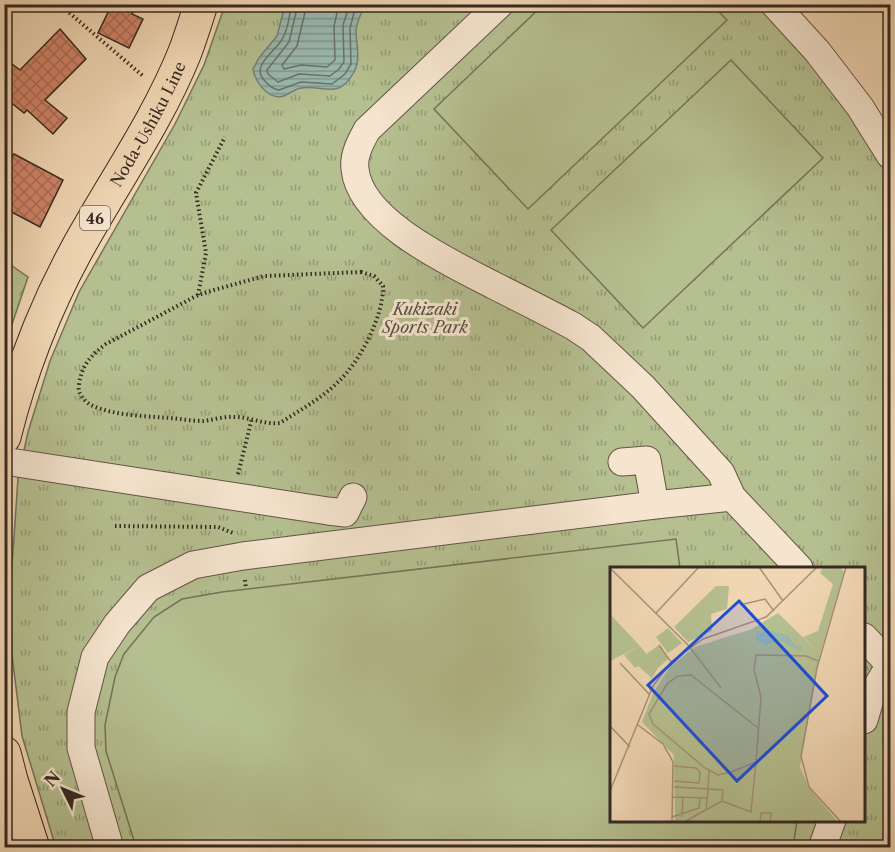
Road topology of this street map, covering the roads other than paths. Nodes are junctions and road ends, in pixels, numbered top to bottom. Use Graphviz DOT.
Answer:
graph roads {
  1 [pos="201,4"];
  2 [pos="500,4"];
  3 [pos="774,4"];
  4 [pos="891,155"];
  5 [pos="4,437"];
  6 [pos="4,462"];
  7 [pos="622,462"];
  8 [pos="353,497"];
  9 [pos="732,497"];
  10 [pos="655,505"];
  11 [pos="798,567"];
  12 [pos="865,638"];
  13 [pos="890,666"];
  14 [pos="865,717"];
  15 [pos="4,753"];
  16 [pos="831,822"];
  17 [pos="33,848"];
  18 [pos="110,848"];
  19 [pos="822,848"];
  1 -- 5 [label="main road, Noda-Ushiku Line / 46"];
  2 -- 9 [label="street"];
  3 -- 4 [label="street"];
  6 -- 8 [label="street"];
  7 -- 10 [label="street"];
  9 -- 10 [label="street"];
  9 -- 11 [label="street"];
  10 -- 18 [label="street"];
  12 -- 13 [label="street"];
  13 -- 14 [label="street"];
  15 -- 17 [label="main road"];
  16 -- 19 [label="street"];
}
